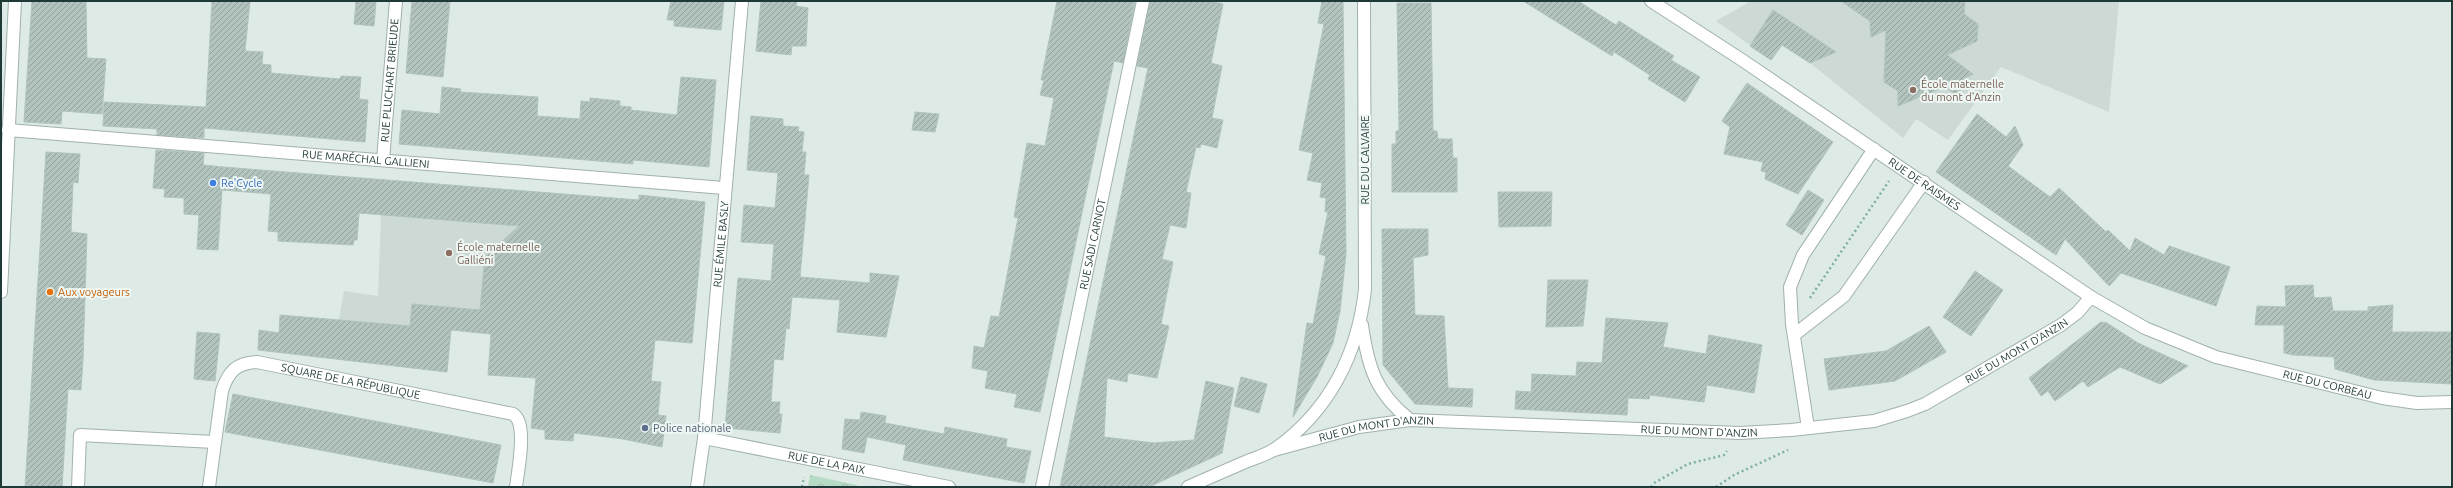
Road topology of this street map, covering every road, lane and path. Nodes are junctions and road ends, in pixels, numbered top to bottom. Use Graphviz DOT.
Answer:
graph roads {
  1 [pos="14,1"];
  2 [pos="396,1"];
  3 [pos="742,1"];
  4 [pos="1143,1"];
  5 [pos="1364,1"];
  6 [pos="1652,1"];
  7 [pos="6,54"];
  8 [pos="8,130"];
  9 [pos="1874,149"];
  10 [pos="383,160"];
  11 [pos="1924,182"];
  12 [pos="724,188"];
  13 [pos="1,288"];
  14 [pos="1,292"];
  15 [pos="2091,296"];
  16 [pos="1361,318"];
  17 [pos="1794,335"];
  18 [pos="2204,353"];
  19 [pos="2452,402"];
  20 [pos="1410,420"];
  21 [pos="1808,428"];
  22 [pos="1740,433"];
  23 [pos="704,438"];
  24 [pos="214,442"];
  25 [pos="1274,450"];
  26 [pos="1764,460"];
  27 [pos="78,487"];
  28 [pos="209,487"];
  29 [pos="516,487"];
  30 [pos="697,487"];
  31 [pos="949,487"];
  32 [pos="1042,487"];
  33 [pos="1188,487"];
  34 [pos="1651,487"];
  35 [pos="1716,487"];
  1 -- 7 [label="street"];
  2 -- 10 [label="street, RUE PLUCHART BRIEUDE"];
  3 -- 12 [label="street, RUE ÉMILE BASLY"];
  4 -- 32 [label="street, RUE SADI CARNOT"];
  5 -- 16 [label="street, RUE DU CALVAIRE"];
  6 -- 9 [label="street, RUE DE RAISMES"];
  7 -- 8 [label="street"];
  8 -- 10 [label="street, RUE MARÉCHAL GALLIENI"];
  8 -- 13 [label="street"];
  9 -- 11 [label="street, RUE DE RAISMES"];
  9 -- 17 [label="street"];
  10 -- 12 [label="street, RUE MARÉCHAL GALLIENI"];
  11 -- 15 [label="street, RUE DE RAISMES"];
  11 -- 17 [label="street"];
  12 -- 23 [label="street, RUE ÉMILE BASLY"];
  13 -- 14 [label="street"];
  15 -- 18 [label="street, RUE DE RAISMES"];
  15 -- 21 [label="street, RUE DU MONT D'ANZIN"];
  16 -- 20 [label="street, RUE DU CALVAIRE"];
  16 -- 25 [label="street, RUE DU CALVAIRE"];
  17 -- 21 [label="street"];
  18 -- 19 [label="street, RUE DU CORBEAU"];
  20 -- 22 [label="street, RUE DU MONT D'ANZIN"];
  20 -- 25 [label="street, RUE DU MONT D'ANZIN"];
  21 -- 22 [label="street, RUE DU MONT D'ANZIN"];
  22 -- 34 [label="path"];
  23 -- 30 [label="street, RUE ÉMILE BASLY"];
  23 -- 31 [label="street, RUE DE LA PAIX"];
  24 -- 27 [label="street"];
  24 -- 28 [label="street, SQUARE DE LA RÉPUBLIQUE"];
  24 -- 29 [label="street, SQUARE DE LA RÉPUBLIQUE"];
  25 -- 33 [label="street, RUE DU CALVAIRE"];
  26 -- 35 [label="path"];
}
